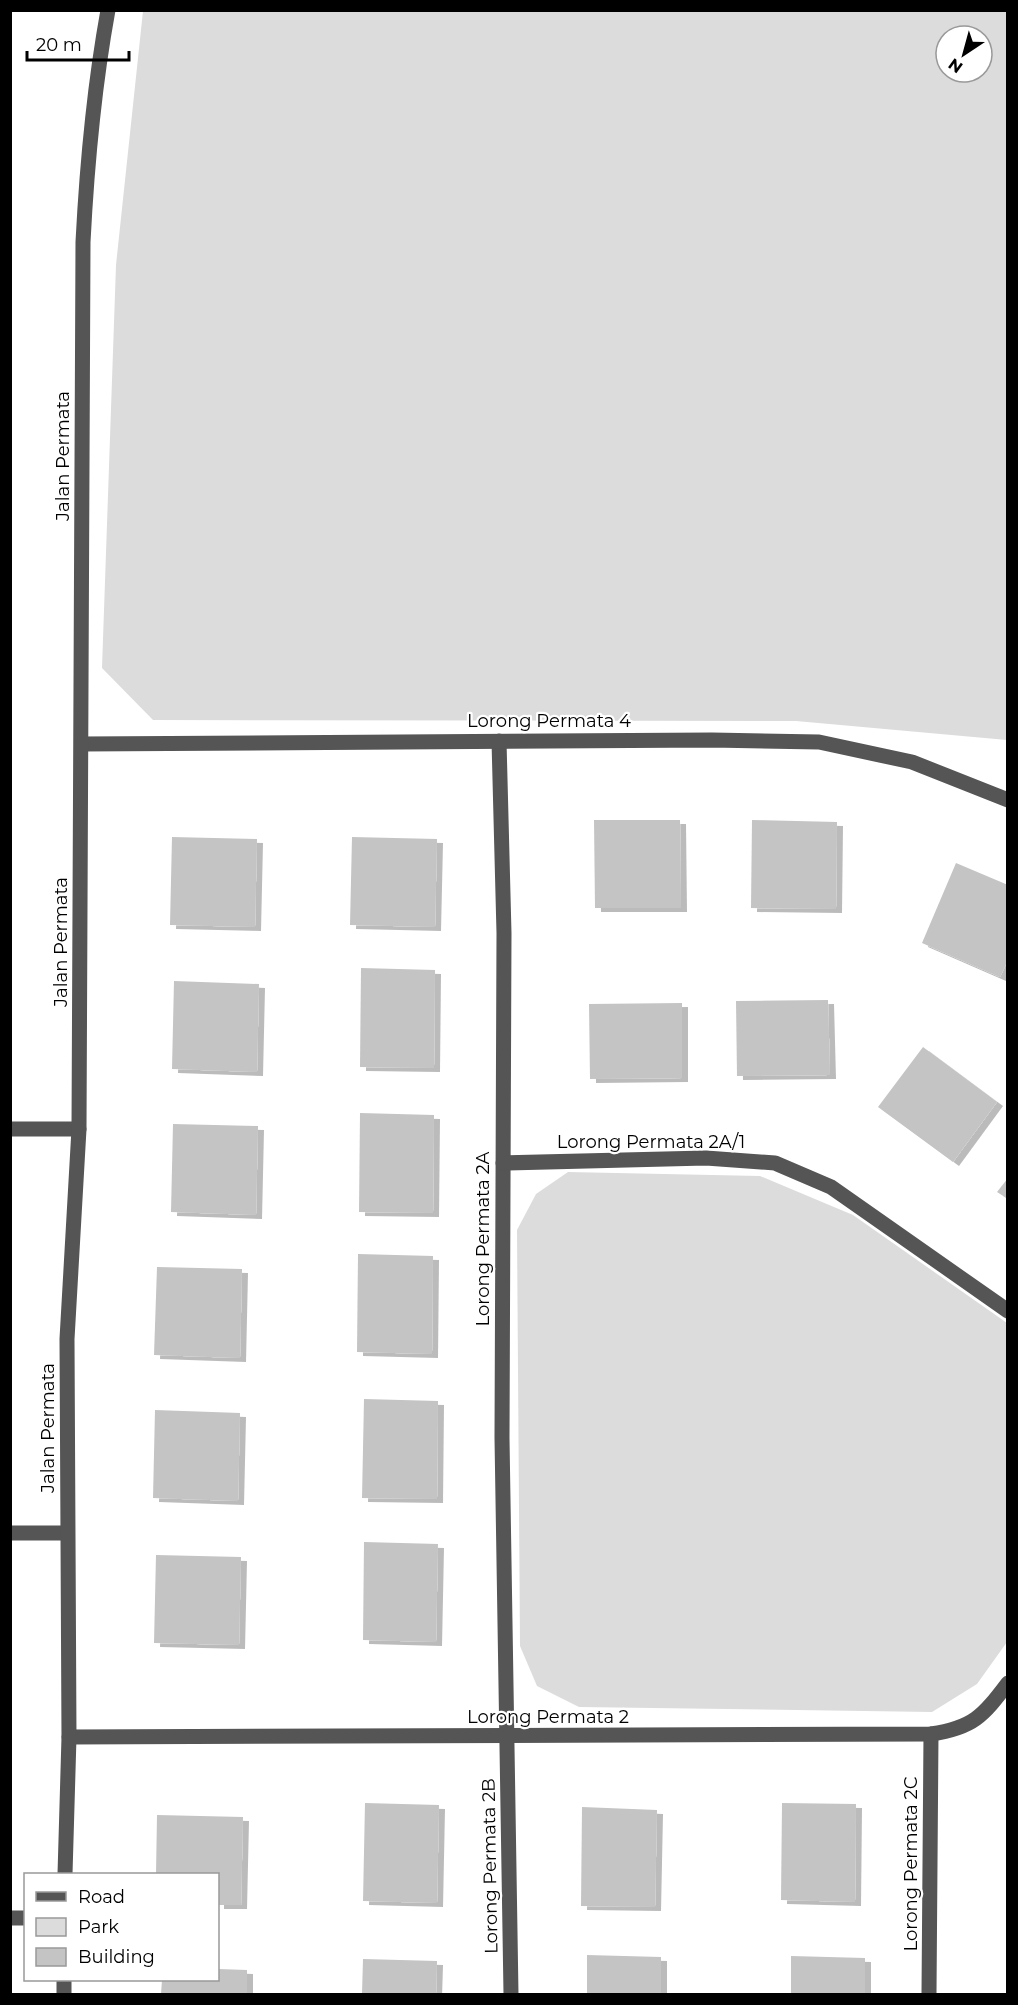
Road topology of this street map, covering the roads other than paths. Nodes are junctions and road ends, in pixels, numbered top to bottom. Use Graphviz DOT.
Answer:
graph roads {
  1 [pos="108,10"];
  2 [pos="499,741"];
  3 [pos="82,744"];
  4 [pos="1008,800"];
  5 [pos="10,1129"];
  6 [pos="79,1129"];
  7 [pos="503,1163"];
  8 [pos="1008,1311"];
  9 [pos="10,1533"];
  10 [pos="68,1533"];
  11 [pos="1008,1683"];
  12 [pos="931,1734"];
  13 [pos="69,1737"];
  14 [pos="508,1737"];
  15 [pos="65,1873"];
  16 [pos="512,1995"];
  17 [pos="929,1995"];
  1 -- 3 [label="street, Jalan Permata"];
  2 -- 3 [label="street, Lorong Permata 4"];
  2 -- 4 [label="street, Lorong Permata 4"];
  2 -- 7 [label="street, Lorong Permata 2A"];
  3 -- 6 [label="street, Jalan Permata"];
  5 -- 6 [label="street"];
  6 -- 10 [label="street, Jalan Permata"];
  7 -- 8 [label="street, Lorong Permata 2A/1"];
  7 -- 14 [label="street, Lorong Permata 2A"];
  9 -- 10 [label="street"];
  10 -- 13 [label="street, Jalan Permata"];
  11 -- 12 [label="street, Lorong Permata 2"];
  12 -- 14 [label="street, Lorong Permata 2"];
  12 -- 17 [label="street, Lorong Permata 2C"];
  13 -- 14 [label="street, Lorong Permata 2"];
  13 -- 15 [label="street, Jalan Permata"];
  14 -- 16 [label="street, Lorong Permata 2B"];
}
